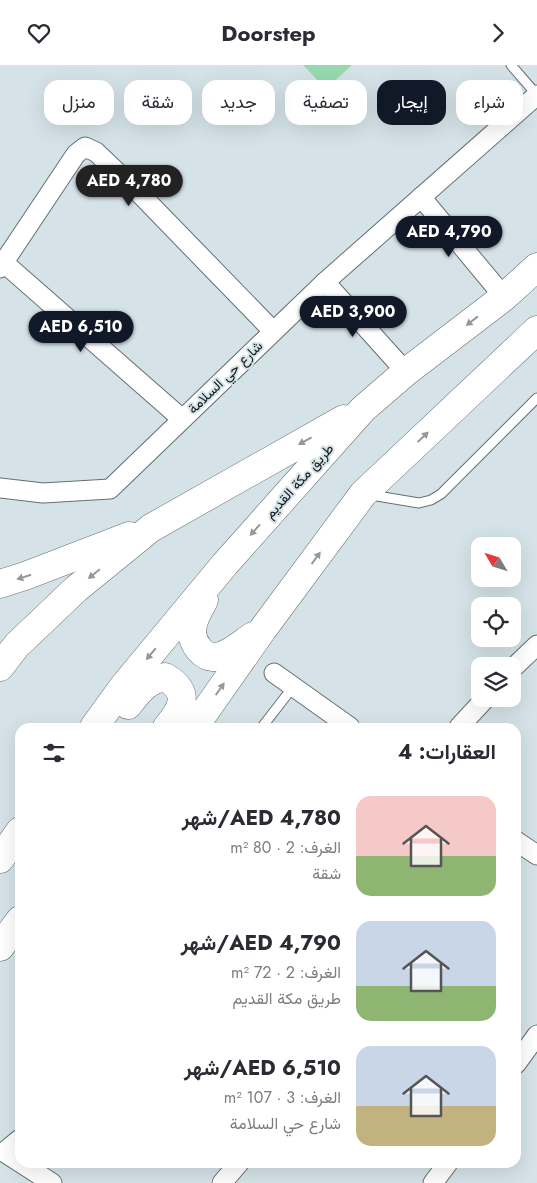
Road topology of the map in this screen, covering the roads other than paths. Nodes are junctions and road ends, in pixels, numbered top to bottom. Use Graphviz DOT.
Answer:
graph roads {
  1 [pos="511,65"];
  2 [pos="537,95"];
  3 [pos="421,197"];
  4 [pos="2,265"];
  5 [pos="537,267"];
  6 [pos="325,282"];
  7 [pos="504,297"];
  8 [pos="537,330"];
  9 [pos="273,331"];
  10 [pos="406,372"];
  11 [pos="537,398"];
  12 [pos="363,409"];
  13 [pos="182,419"];
  14 [pos="0,488"];
  15 [pos="363,493"];
  16 [pos="151,528"];
  17 [pos="225,564"];
  18 [pos="0,584"];
  19 [pos="263,629"];
  20 [pos="537,645"];
  21 [pos="521,660"];
  22 [pos="0,667"];
  23 [pos="274,673"];
  24 [pos="293,687"];
  25 [pos="478,707"];
  26 [pos="97,723"];
  27 [pos="114,723"];
  28 [pos="170,723"];
  29 [pos="194,723"];
  30 [pos="265,723"];
  31 [pos="344,723"];
  32 [pos="463,723"];
  33 [pos="15,838"];
  34 [pos="15,842"];
  35 [pos="521,845"];
  36 [pos="537,855"];
  37 [pos="0,859"];
  38 [pos="15,927"];
  39 [pos="0,947"];
  40 [pos="537,1035"];
  41 [pos="521,1057"];
  42 [pos="15,1143"];
  43 [pos="15,1159"];
  44 [pos="29,1168"];
  45 [pos="236,1168"];
  46 [pos="444,1168"];
  47 [pos="52,1183"];
  48 [pos="222,1183"];
  49 [pos="434,1183"];
  1 -- 2 [label="lane"];
  2 -- 3 [label="street, شارع حي السلامة"];
  3 -- 6 [label="street, شارع حي السلامة"];
  3 -- 7 [label="street"];
  4 -- 9 [label="street"];
  4 -- 13 [label="street"];
  5 -- 7 [label="highway, طريق مكة القديم"];
  6 -- 9 [label="street, شارع حي السلامة"];
  6 -- 10 [label="street"];
  7 -- 10 [label="highway, طريق مكة القديم, one-way"];
  15 -- 8 [label="highway, one-way"];
  9 -- 13 [label="street, شارع حي السلامة"];
  10 -- 12 [label="highway, طريق مكة القديم"];
  11 -- 15 [label="lane"];
  12 -- 16 [label="highway, one-way"];
  12 -- 17 [label="highway, طريق مكة القديم, one-way"];
  13 -- 14 [label="street, شارع حي السلامة"];
  19 -- 15 [label="highway, one-way"];
  16 -- 18 [label="highway, one-way"];
  16 -- 22 [label="highway, one-way"];
  17 -- 19 [label="highway"];
  17 -- 26 [label="highway, طريق مكة القديم, one-way"];
  29 -- 19 [label="highway, one-way"];
  20 -- 21 [label="street"];
  23 -- 24 [label="street"];
  24 -- 30 [label="lane"];
  24 -- 31 [label="street"];
  25 -- 32 [label="street"];
  27 -- 28 [label="highway"];
  33 -- 37 [label="highway"];
  34 -- 37 [label="highway"];
  35 -- 36 [label="street"];
  38 -- 39 [label="highway"];
  40 -- 41 [label="street"];
  42 -- 43 [label="street"];
  44 -- 47 [label="street"];
  45 -- 48 [label="street"];
  46 -- 49 [label="street"];
}
